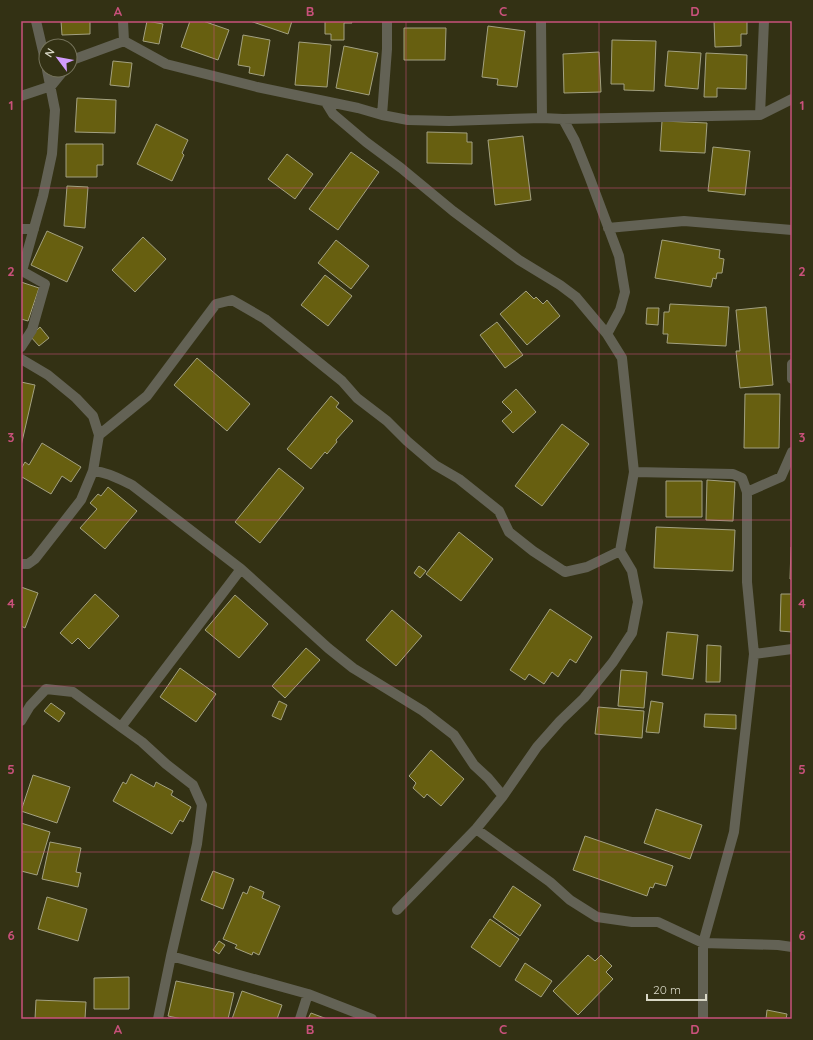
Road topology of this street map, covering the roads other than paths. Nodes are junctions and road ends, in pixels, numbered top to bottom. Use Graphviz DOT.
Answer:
graph roads {
  1 [pos="36,21"];
  2 [pos="123,21"];
  3 [pos="388,21"];
  4 [pos="541,21"];
  5 [pos="764,21"];
  6 [pos="40,38"];
  7 [pos="124,42"];
  8 [pos="78,58"];
  9 [pos="49,78"];
  10 [pos="58,78"];
  11 [pos="51,86"];
  12 [pos="21,96"];
  13 [pos="792,99"];
  14 [pos="325,101"];
  15 [pos="382,115"];
  16 [pos="760,115"];
  17 [pos="542,118"];
  18 [pos="563,119"];
  19 [pos="608,228"];
  20 [pos="21,229"];
  21 [pos="34,229"];
  22 [pos="792,230"];
  23 [pos="607,334"];
  24 [pos="21,347"];
  25 [pos="21,359"];
  26 [pos="792,364"];
  27 [pos="792,379"];
  28 [pos="99,435"];
  29 [pos="792,452"];
  30 [pos="93,470"];
  31 [pos="634,472"];
  32 [pos="747,492"];
  33 [pos="620,551"];
  34 [pos="21,564"];
  35 [pos="241,569"];
  36 [pos="792,649"];
  37 [pos="754,654"];
  38 [pos="21,721"];
  39 [pos="121,727"];
  40 [pos="503,796"];
  41 [pos="476,829"];
  42 [pos="397,910"];
  43 [pos="703,943"];
  44 [pos="792,947"];
  45 [pos="171,956"];
  46 [pos="308,994"];
  47 [pos="158,1019"];
  48 [pos="300,1019"];
  49 [pos="372,1019"];
  50 [pos="703,1019"];
  1 -- 6 [label="street"];
  2 -- 7 [label="street"];
  3 -- 15 [label="street"];
  4 -- 17 [label="street"];
  5 -- 16 [label="street"];
  7 -- 8 [label="street"];
  7 -- 14 [label="street"];
  9 -- 11 [label="street"];
  10 -- 11 [label="street"];
  11 -- 12 [label="street"];
  11 -- 21 [label="street"];
  13 -- 16 [label="street"];
  14 -- 15 [label="street"];
  14 -- 23 [label="street"];
  15 -- 17 [label="street"];
  16 -- 18 [label="street"];
  17 -- 18 [label="street"];
  18 -- 19 [label="street"];
  19 -- 22 [label="street"];
  19 -- 23 [label="street"];
  20 -- 21 [label="street"];
  21 -- 24 [label="street"];
  23 -- 31 [label="street"];
  25 -- 28 [label="street"];
  26 -- 27 [label="street"];
  28 -- 30 [label="street"];
  28 -- 33 [label="street"];
  29 -- 32 [label="street"];
  30 -- 34 [label="street"];
  30 -- 35 [label="street"];
  31 -- 32 [label="street"];
  31 -- 33 [label="street"];
  32 -- 37 [label="street"];
  33 -- 40 [label="street"];
  35 -- 39 [label="street"];
  35 -- 40 [label="street"];
  36 -- 37 [label="street"];
  37 -- 43 [label="street"];
  38 -- 39 [label="street"];
  39 -- 45 [label="street"];
  40 -- 41 [label="street"];
  41 -- 42 [label="street"];
  41 -- 43 [label="street"];
  43 -- 44 [label="street"];
  43 -- 50 [label="street"];
  45 -- 46 [label="street"];
  45 -- 47 [label="street"];
  46 -- 48 [label="street"];
  46 -- 49 [label="street"];
}
